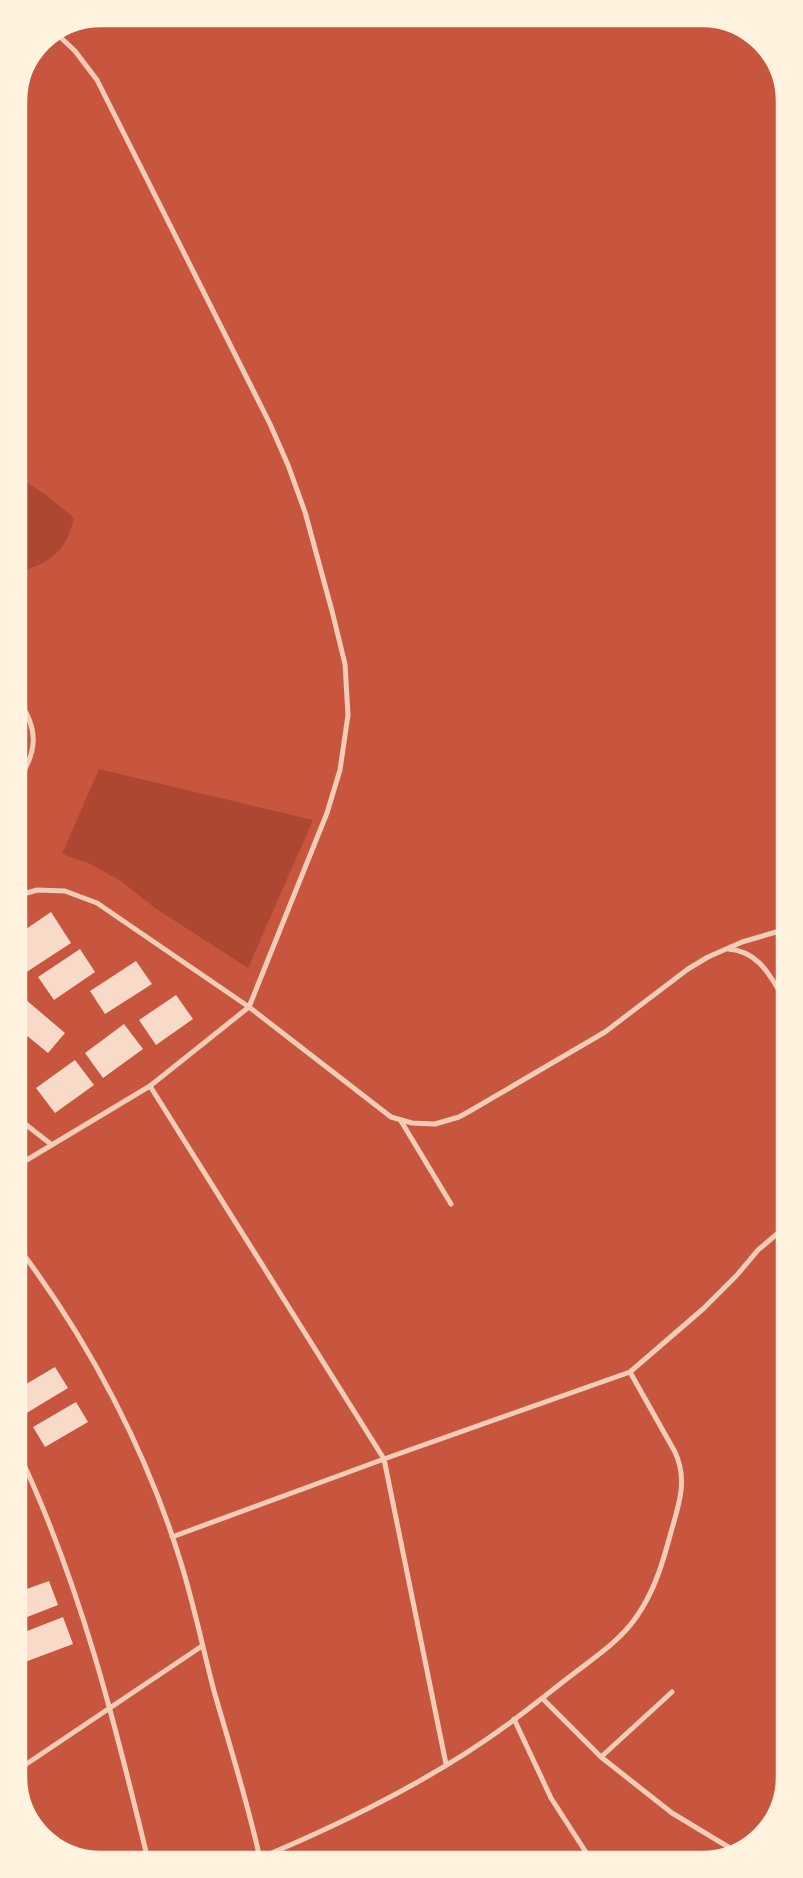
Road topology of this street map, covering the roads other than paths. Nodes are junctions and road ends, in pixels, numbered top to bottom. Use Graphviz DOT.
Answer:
graph roads {
  1 [pos="61,38"];
  2 [pos="26,715"];
  3 [pos="26,768"];
  4 [pos="26,894"];
  5 [pos="777,931"];
  6 [pos="725,949"];
  7 [pos="777,988"];
  8 [pos="249,1007"];
  9 [pos="150,1086"];
  10 [pos="401,1121"];
  11 [pos="26,1125"];
  12 [pos="52,1145"];
  13 [pos="26,1160"];
  14 [pos="451,1204"];
  15 [pos="777,1234"];
  16 [pos="26,1258"];
  17 [pos="630,1372"];
  18 [pos="384,1459"];
  19 [pos="26,1470"];
  20 [pos="172,1537"];
  21 [pos="202,1646"];
  22 [pos="672,1692"];
  23 [pos="542,1698"];
  24 [pos="111,1706"];
  25 [pos="514,1719"];
  26 [pos="601,1757"];
  27 [pos="26,1764"];
  28 [pos="446,1764"];
  29 [pos="728,1847"];
  30 [pos="146,1852"];
  31 [pos="258,1852"];
  32 [pos="275,1852"];
  33 [pos="586,1852"];
  1 -- 8 [label="street"];
  2 -- 3 [label="street"];
  4 -- 8 [label="street"];
  5 -- 6 [label="street"];
  6 -- 7 [label="street"];
  6 -- 10 [label="street"];
  8 -- 9 [label="street"];
  8 -- 10 [label="street"];
  9 -- 12 [label="street"];
  9 -- 18 [label="street"];
  10 -- 14 [label="street"];
  11 -- 12 [label="street"];
  12 -- 13 [label="street"];
  15 -- 17 [label="street"];
  16 -- 20 [label="street"];
  17 -- 18 [label="street"];
  17 -- 23 [label="street"];
  18 -- 20 [label="street"];
  18 -- 28 [label="street"];
  19 -- 24 [label="street"];
  20 -- 21 [label="street"];
  21 -- 24 [label="street"];
  21 -- 31 [label="street"];
  22 -- 26 [label="street"];
  23 -- 25 [label="street"];
  23 -- 26 [label="street"];
  24 -- 27 [label="street"];
  24 -- 30 [label="street"];
  25 -- 28 [label="street"];
  25 -- 33 [label="street"];
  26 -- 29 [label="street"];
  28 -- 32 [label="street"];
}
